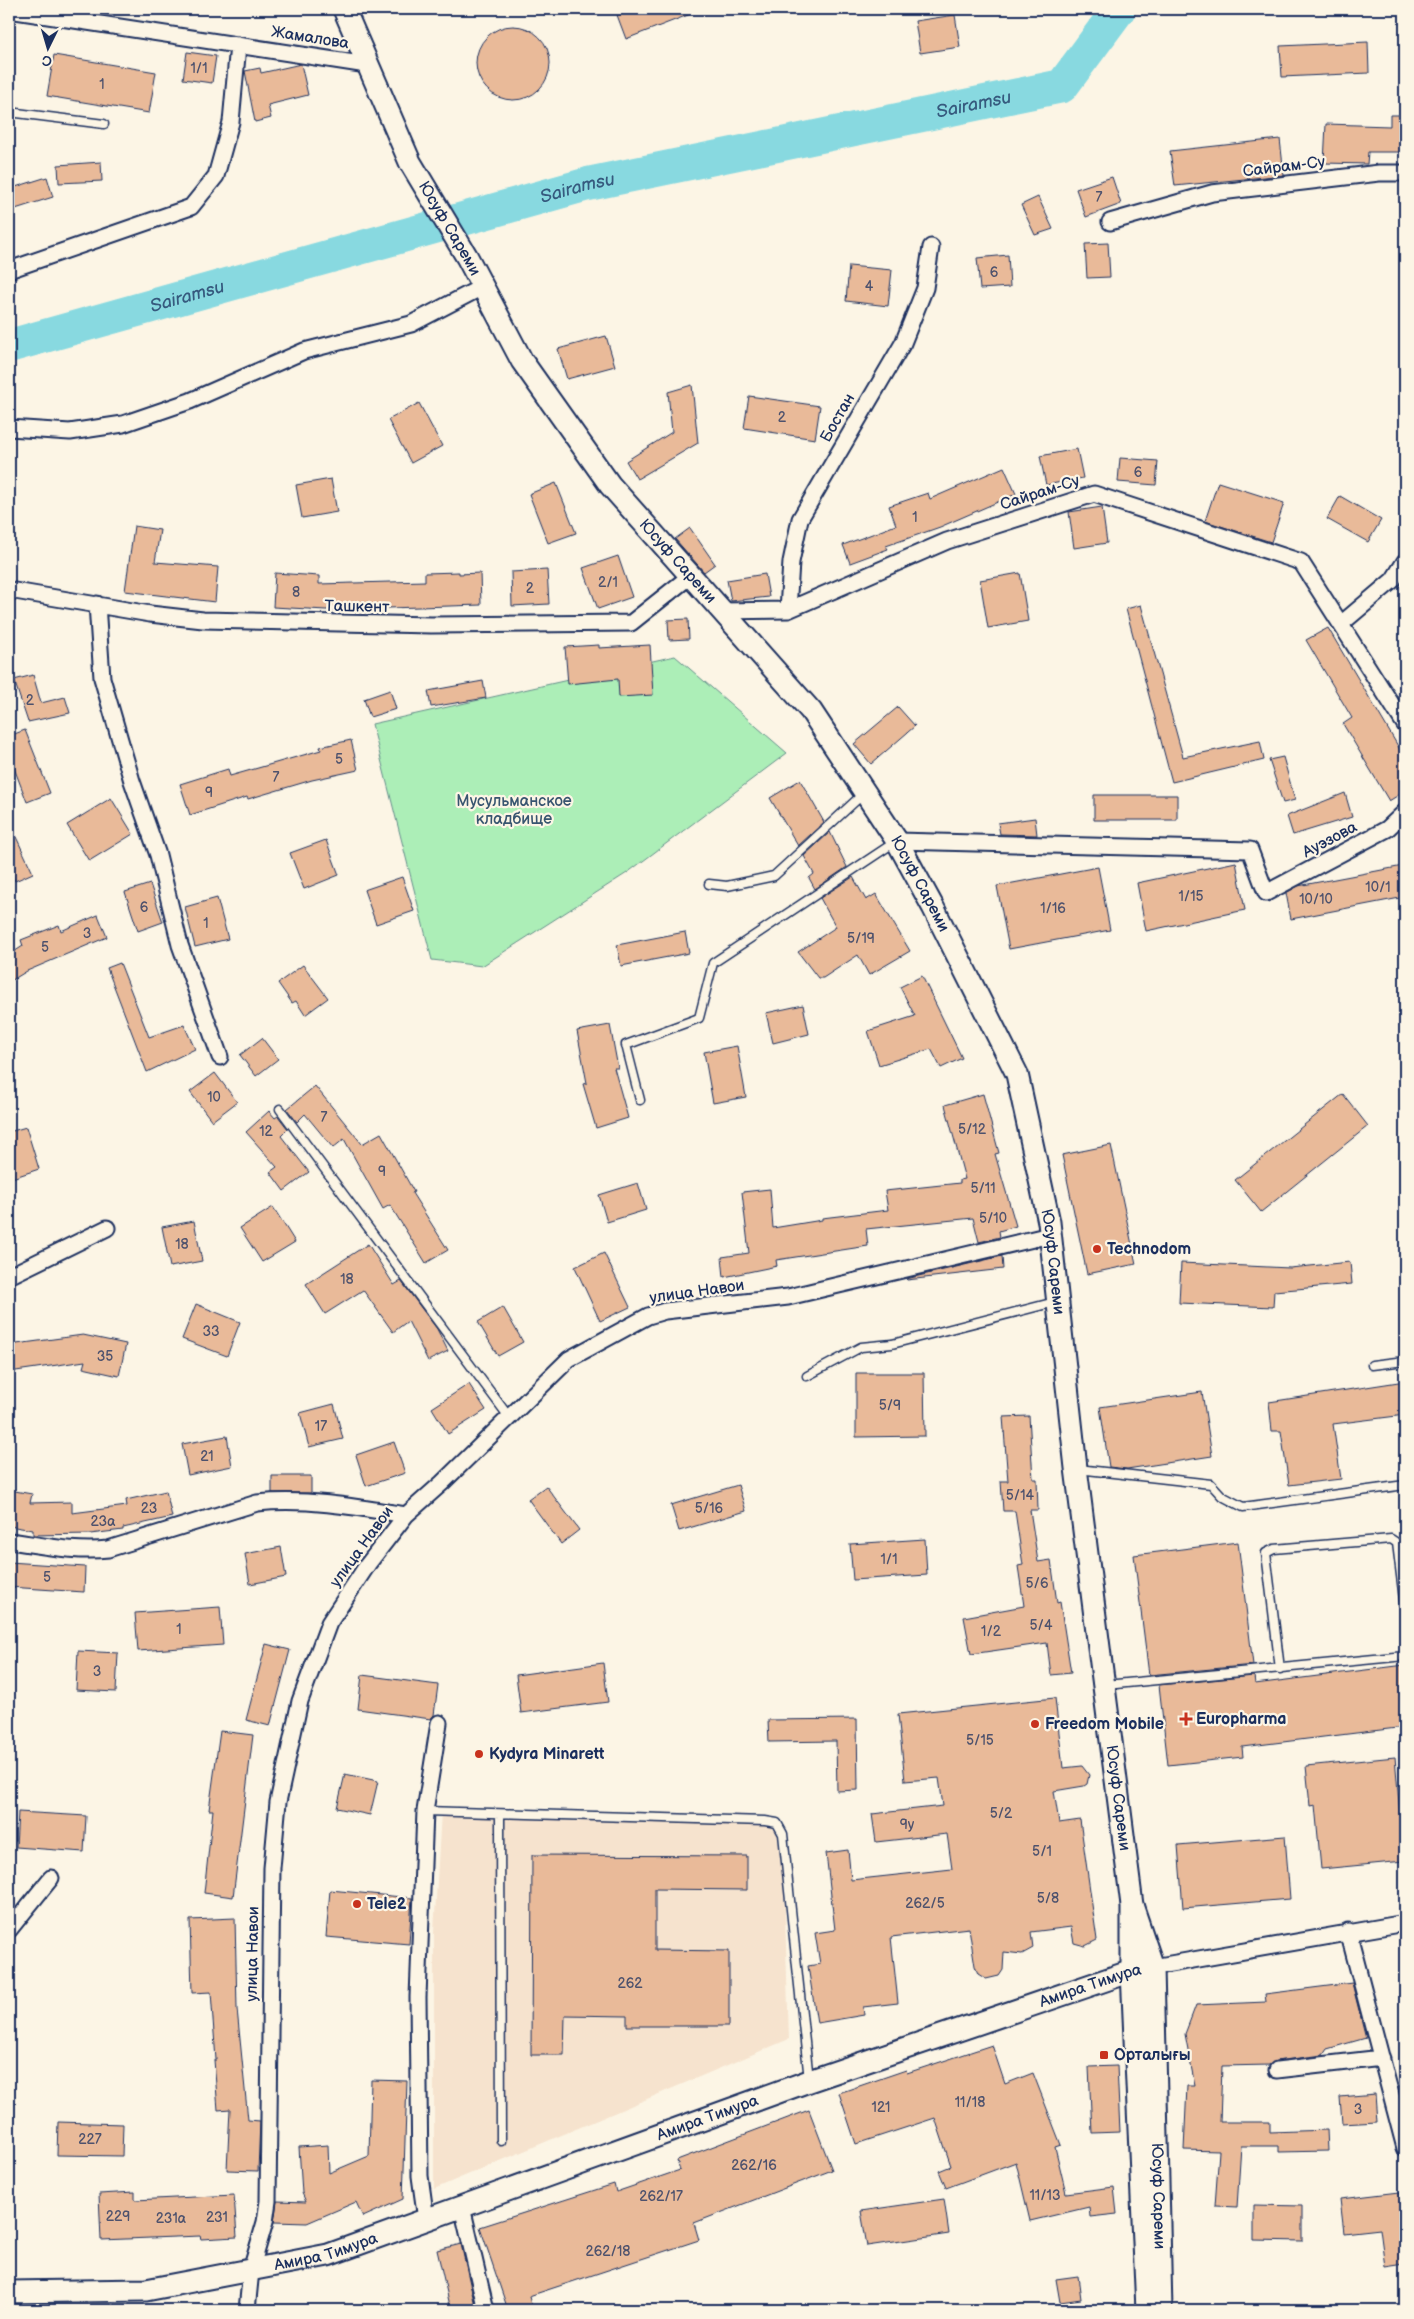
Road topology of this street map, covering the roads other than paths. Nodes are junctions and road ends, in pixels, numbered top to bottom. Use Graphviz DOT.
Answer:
graph roads {
  1 [pos="344,9"];
  2 [pos="9,10"];
  3 [pos="238,45"];
  4 [pos="368,65"];
  5 [pos="9,112"];
  6 [pos="104,124"];
  7 [pos="1405,173"];
  8 [pos="1110,222"];
  9 [pos="931,247"];
  10 [pos="9,270"];
  11 [pos="482,287"];
  12 [pos="9,428"];
  13 [pos="1405,561"];
  14 [pos="690,576"];
  15 [pos="9,590"];
  16 [pos="97,604"];
  17 [pos="788,610"];
  18 [pos="722,611"];
  19 [pos="1340,624"];
  20 [pos="1405,725"];
  21 [pos="864,793"];
  22 [pos="1405,812"];
  23 [pos="897,841"];
  24 [pos="709,884"];
  25 [pos="220,1057"];
  26 [pos="640,1100"];
  27 [pos="280,1109"];
  28 [pos="107,1228"];
  29 [pos="1050,1236"];
  30 [pos="9,1276"];
  31 [pos="1057,1301"];
  32 [pos="1405,1361"];
  33 [pos="1372,1365"];
  34 [pos="807,1376"];
  35 [pos="509,1417"];
  36 [pos="1076,1468"];
  37 [pos="1405,1484"];
  38 [pos="406,1514"];
  39 [pos="9,1541"];
  40 [pos="1405,1608"];
  41 [pos="1405,1656"];
  42 [pos="1280,1669"];
  43 [pos="1104,1685"];
  44 [pos="438,1723"];
  45 [pos="424,1811"];
  46 [pos="500,1814"];
  47 [pos="51,1878"];
  48 [pos="1405,1923"];
  49 [pos="9,1930"];
  50 [pos="1348,1931"];
  51 [pos="1142,1969"];
  52 [pos="1382,2058"];
  53 [pos="1277,2070"];
  54 [pos="809,2081"];
  55 [pos="501,2142"];
  56 [pos="1405,2148"];
  57 [pos="462,2207"];
  58 [pos="426,2220"];
  59 [pos="252,2270"];
  60 [pos="9,2292"];
  61 [pos="247,2310"];
  62 [pos="486,2310"];
  63 [pos="1147,2310"];
  64 [pos="1161,2310"];
  1 -- 4 [label="main road, Юсуф Сареми"];
  2 -- 3 [label="street, Жамалова"];
  3 -- 4 [label="street, Жамалова"];
  3 -- 10 [label="street"];
  4 -- 11 [label="main road, Юсуф Сареми"];
  5 -- 6 [label="lane"];
  7 -- 8 [label="street, Сайрам-Су"];
  9 -- 17 [label="street, Бостан"];
  11 -- 12 [label="street"];
  11 -- 14 [label="main road, Юсуф Сареми"];
  13 -- 19 [label="street"];
  14 -- 16 [label="street, Ташкент"];
  14 -- 18 [label="main road, Юсуф Сареми"];
  15 -- 16 [label="street, Ташкент"];
  16 -- 25 [label="street"];
  17 -- 18 [label="street, Сайрам-Су"];
  17 -- 19 [label="street, Сайрам-Су"];
  18 -- 21 [label="main road, Юсуф Сареми"];
  19 -- 20 [label="street, Сайрам-Су"];
  21 -- 23 [label="main road, Юсуф Сареми"];
  21 -- 24 [label="lane"];
  22 -- 23 [label="street, Ауэзова"];
  23 -- 26 [label="lane"];
  23 -- 29 [label="main road, Юсуф Сареми"];
  27 -- 35 [label="lane"];
  28 -- 30 [label="street"];
  29 -- 31 [label="main road, Юсуф Сареми"];
  29 -- 35 [label="street, улица Навои"];
  31 -- 34 [label="lane"];
  31 -- 36 [label="main road, Юсуф Сареми"];
  32 -- 33 [label="lane"];
  35 -- 38 [label="street, улица Навои"];
  36 -- 37 [label="lane"];
  36 -- 43 [label="main road, Юсуф Сареми"];
  38 -- 39 [label="street"];
  38 -- 59 [label="street, улица Навои"];
  40 -- 42 [label="lane"];
  41 -- 42 [label="lane"];
  42 -- 43 [label="lane"];
  43 -- 51 [label="main road, Юсуф Сареми"];
  44 -- 45 [label="street"];
  45 -- 46 [label="lane"];
  45 -- 58 [label="street"];
  46 -- 54 [label="lane"];
  46 -- 55 [label="lane"];
  47 -- 49 [label="street"];
  48 -- 50 [label="street, Амира Тимура"];
  50 -- 51 [label="street, Амира Тимура"];
  50 -- 52 [label="street"];
  51 -- 54 [label="main road, Амира Тимура"];
  51 -- 63 [label="main road, Юсуф Сареми"];
  51 -- 64 [label="main road, Юсуф Сареми"];
  52 -- 53 [label="street"];
  52 -- 56 [label="street"];
  54 -- 57 [label="main road, Амира Тимура"];
  57 -- 58 [label="main road, Амира Тимура"];
  57 -- 62 [label="street"];
  58 -- 59 [label="main road, Амира Тимура"];
  59 -- 60 [label="main road, Амира Тимура"];
  59 -- 61 [label="street, улица Навои"];
}
